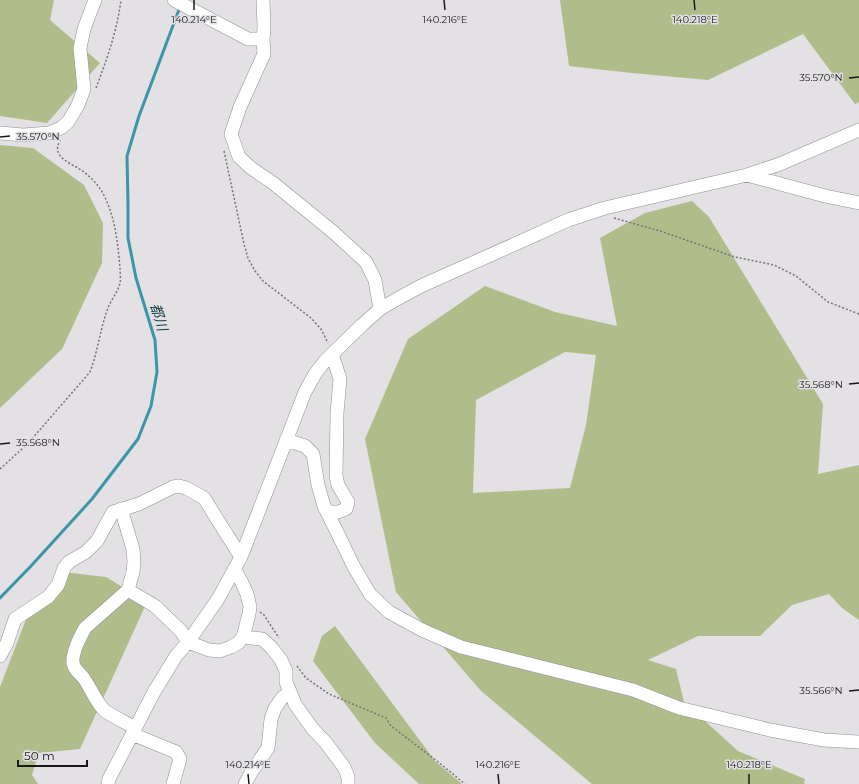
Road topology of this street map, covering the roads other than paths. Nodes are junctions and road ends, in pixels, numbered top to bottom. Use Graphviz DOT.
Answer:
graph roads {
  1 [pos="95,0"];
  2 [pos="263,0"];
  3 [pos="179,3"];
  4 [pos="263,39"];
  5 [pos="859,130"];
  6 [pos="0,134"];
  7 [pos="747,174"];
  8 [pos="859,203"];
  9 [pos="380,309"];
  10 [pos="332,354"];
  11 [pos="286,440"];
  12 [pos="121,509"];
  13 [pos="327,512"];
  14 [pos="242,557"];
  15 [pos="234,569"];
  16 [pos="128,590"];
  17 [pos="243,637"];
  18 [pos="188,642"];
  19 [pos="0,656"];
  20 [pos="290,692"];
  21 [pos="134,731"];
  22 [pos="859,742"];
  23 [pos="108,784"];
  24 [pos="173,784"];
  25 [pos="245,784"];
  26 [pos="348,784"];
  1 -- 6 [label="street"];
  2 -- 4 [label="street"];
  3 -- 4 [label="street"];
  4 -- 9 [label="street"];
  5 -- 7 [label="street"];
  7 -- 8 [label="street"];
  7 -- 9 [label="street"];
  9 -- 10 [label="street"];
  10 -- 11 [label="street"];
  10 -- 13 [label="street"];
  11 -- 13 [label="street"];
  11 -- 14 [label="street"];
  12 -- 14 [label="street"];
  12 -- 16 [label="street"];
  12 -- 19 [label="street"];
  13 -- 22 [label="street"];
  14 -- 15 [label="street"];
  15 -- 17 [label="street"];
  15 -- 18 [label="street"];
  16 -- 18 [label="street"];
  16 -- 21 [label="street"];
  17 -- 18 [label="street"];
  17 -- 20 [label="street"];
  18 -- 21 [label="street"];
  20 -- 25 [label="street"];
  20 -- 26 [label="street"];
  21 -- 23 [label="street"];
  21 -- 24 [label="street"];
}
